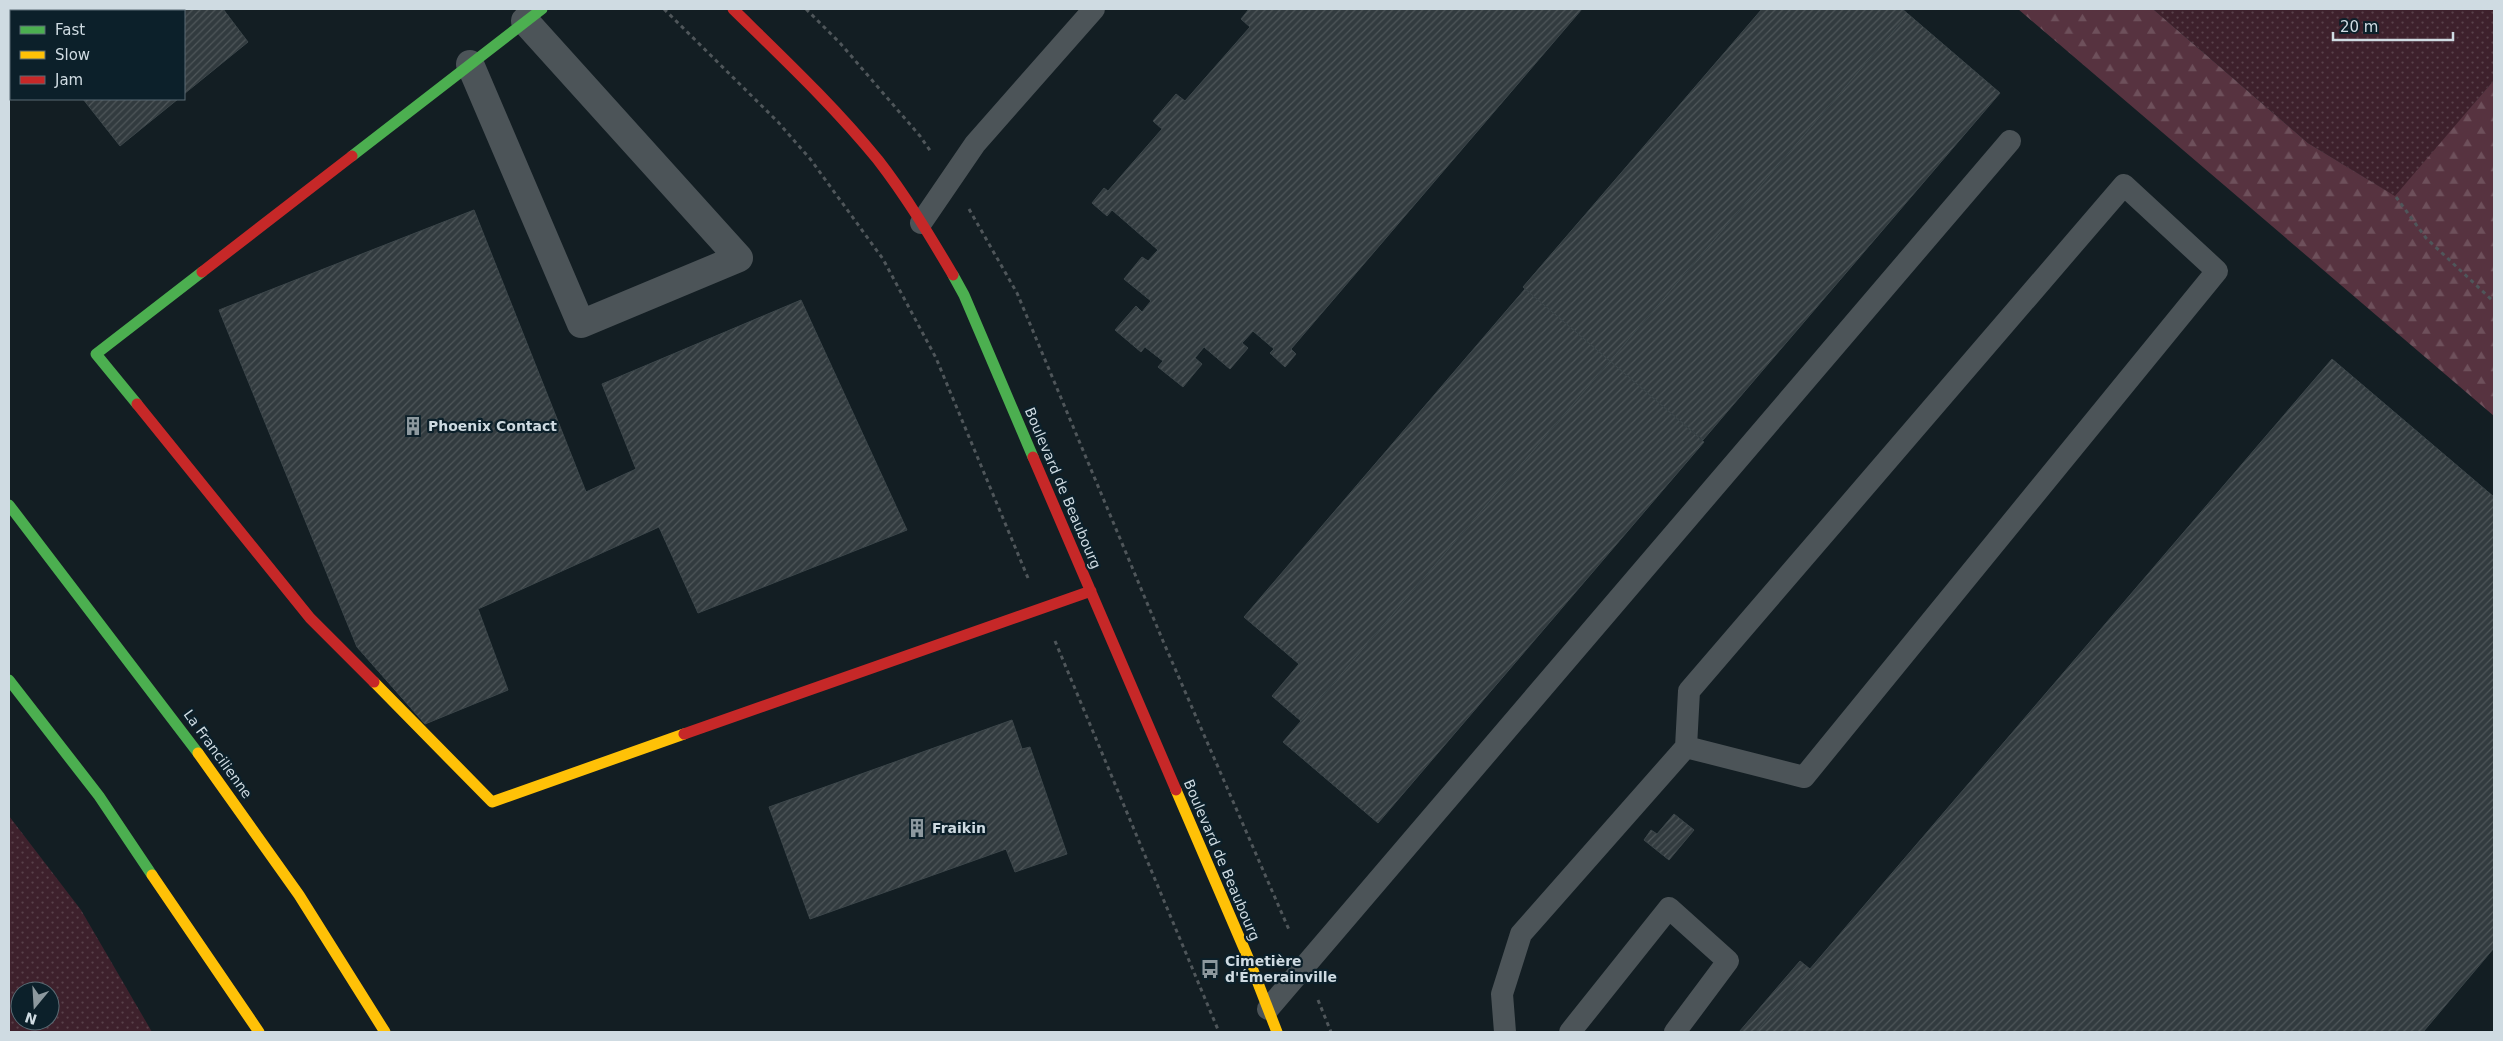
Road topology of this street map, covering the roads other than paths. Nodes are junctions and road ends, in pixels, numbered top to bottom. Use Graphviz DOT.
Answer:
graph roads {
  1 [pos="733,9"];
  2 [pos="1094,9"];
  3 [pos="533,15"];
  4 [pos="470,64"];
  5 [pos="2010,141"];
  6 [pos="921,223"];
  7 [pos="9,504"];
  8 [pos="1091,591"];
  9 [pos="9,680"];
  10 [pos="1686,747"];
  11 [pos="1268,1009"];
  12 [pos="259,1032"];
  13 [pos="385,1032"];
  14 [pos="1278,1032"];
  15 [pos="1505,1032"];
  16 [pos="1570,1032"];
  17 [pos="1675,1032"];
  1 -- 6 [label="main road, Boulevard de Beaubourg"];
  2 -- 6 [label="lane"];
  3 -- 4 [label="main road"];
  3 -- 4 [label="street"];
  4 -- 8 [label="main road"];
  5 -- 11 [label="lane"];
  6 -- 8 [label="main road, Boulevard de Beaubourg"];
  7 -- 13 [label="main road, La Francilienne"];
  8 -- 11 [label="main road, Boulevard de Beaubourg"];
  9 -- 12 [label="main road"];
  10 -- 10 [label="lane"];
  10 -- 15 [label="lane"];
  11 -- 14 [label="main road, Boulevard de Beaubourg"];
  16 -- 17 [label="lane"];
}
